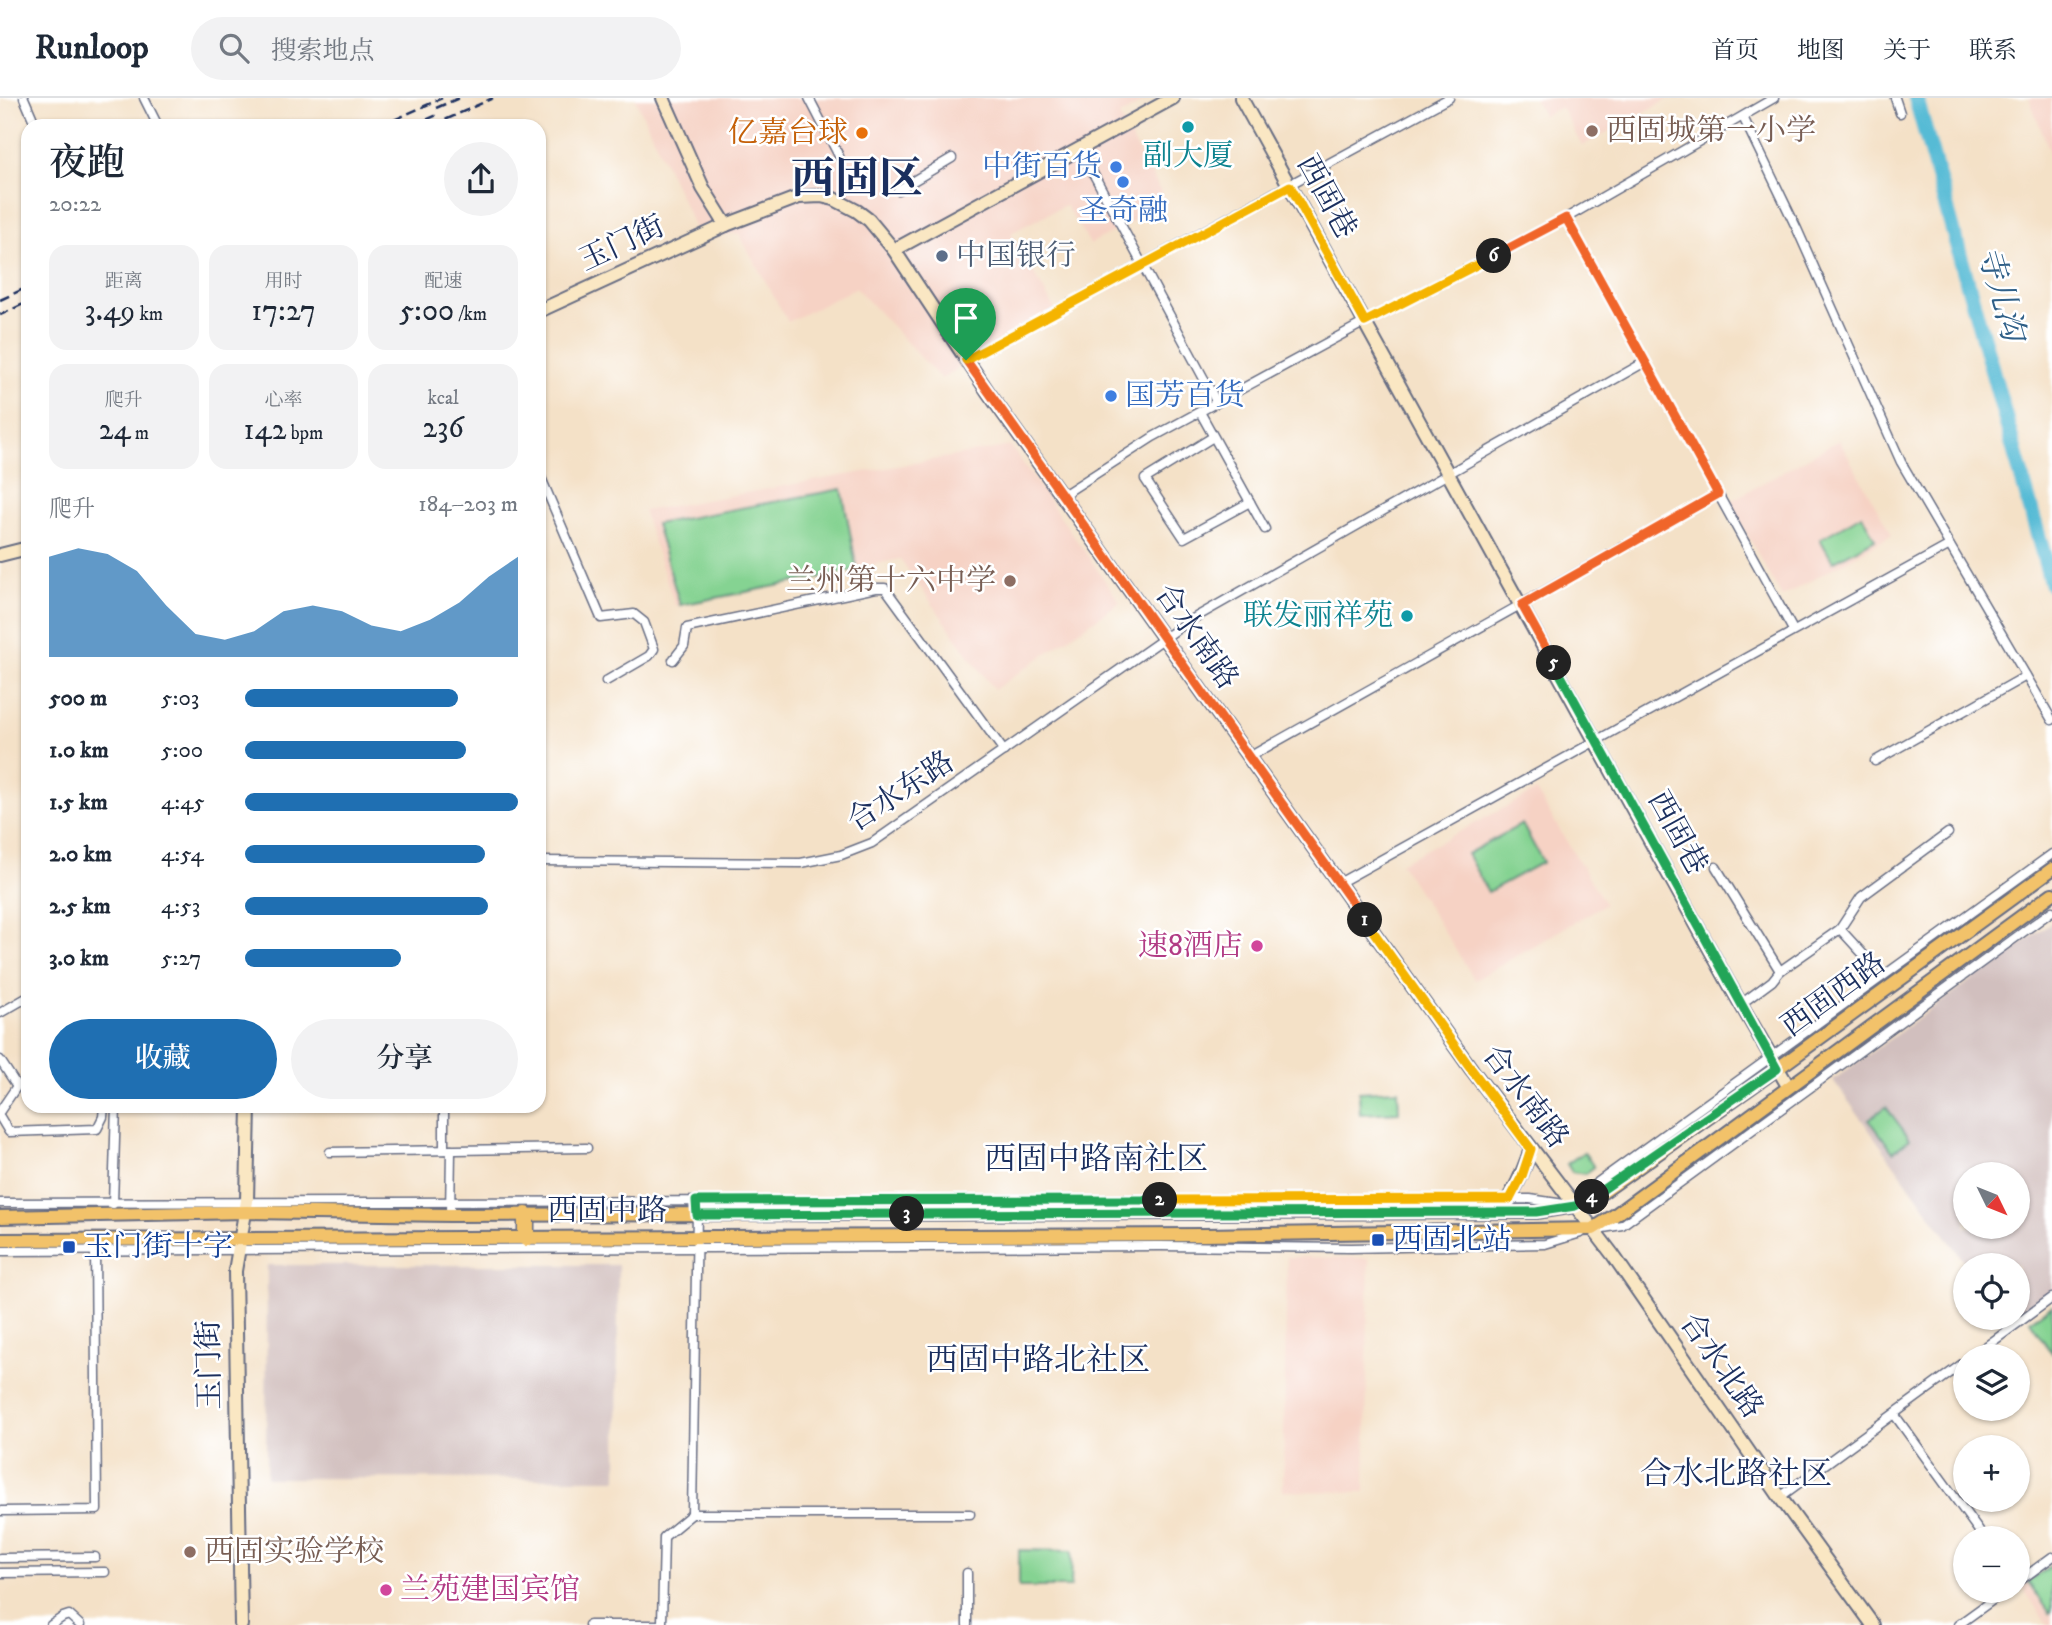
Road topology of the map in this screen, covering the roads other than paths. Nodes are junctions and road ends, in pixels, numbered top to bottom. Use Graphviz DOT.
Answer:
graph roads {
  1 [pos="24,98"];
  2 [pos="145,98"];
  3 [pos="663,98"];
  4 [pos="809,98"];
  5 [pos="1173,98"];
  6 [pos="1241,98"];
  7 [pos="1449,98"];
  8 [pos="1774,98"];
  9 [pos="1895,98"];
  10 [pos="1900,113"];
  11 [pos="1743,117"];
  12 [pos="33,119"];
  13 [pos="155,119"];
  14 [pos="1080,149"];
  15 [pos="839,156"];
  16 [pos="953,158"];
  17 [pos="1290,186"];
  18 [pos="898,190"];
  19 [pos="1566,218"];
  20 [pos="726,225"];
  21 [pos="894,250"];
  22 [pos="1143,264"];
  23 [pos="546,308"];
  24 [pos="1365,322"];
  25 [pos="966,360"];
  26 [pos="1645,362"];
  27 [pos="1217,402"];
  28 [pos="1200,412"];
  29 [pos="1213,436"];
  30 [pos="1448,472"];
  31 [pos="546,489"];
  32 [pos="1718,494"];
  33 [pos="1063,495"];
  34 [pos="1250,502"];
  35 [pos="1265,529"];
  36 [pos="1948,546"];
  37 [pos="21,550"];
  38 [pos="0,555"];
  39 [pos="1522,605"];
  40 [pos="1793,630"];
  41 [pos="1164,638"];
  42 [pos="673,660"];
  43 [pos="2026,676"];
  44 [pos="606,681"];
  45 [pos="2052,720"];
  46 [pos="1596,741"];
  47 [pos="1004,751"];
  48 [pos="1249,757"];
  49 [pos="1875,761"];
  50 [pos="1948,833"];
  51 [pos="2052,853"];
  52 [pos="546,861"];
  53 [pos="1716,867"];
  54 [pos="2052,869"];
  55 [pos="1339,883"];
  56 [pos="2052,894"];
  57 [pos="2052,911"];
  58 [pos="1840,929"];
  59 [pos="1874,966"];
  60 [pos="1780,971"];
  61 [pos="21,1001"];
  62 [pos="1741,1004"];
  63 [pos="0,1013"];
  64 [pos="0,1060"];
  65 [pos="1774,1063"];
  66 [pos="21,1085"];
  67 [pos="17,1086"];
  68 [pos="1788,1086"];
  69 [pos="0,1111"];
  70 [pos="103,1113"];
  71 [pos="116,1113"];
  72 [pos="249,1113"];
  73 [pos="445,1113"];
  74 [pos="0,1117"];
  75 [pos="587,1148"];
  76 [pos="1531,1149"];
  77 [pos="448,1150"];
  78 [pos="330,1152"];
  79 [pos="1510,1199"];
  80 [pos="696,1201"];
  81 [pos="0,1203"];
  82 [pos="247,1206"];
  83 [pos="1575,1206"];
  84 [pos="113,1208"];
  85 [pos="450,1208"];
  86 [pos="1498,1212"];
  87 [pos="1204,1214"];
  88 [pos="526,1215"];
  89 [pos="697,1215"];
  90 [pos="0,1217"];
  91 [pos="1593,1229"];
  92 [pos="1204,1235"];
  93 [pos="526,1238"];
  94 [pos="0,1240"];
  95 [pos="697,1242"];
  96 [pos="95,1245"];
  97 [pos="239,1245"];
  98 [pos="0,1251"];
  99 [pos="2052,1298"];
  100 [pos="1989,1344"];
  101 [pos="1953,1371"];
  102 [pos="1894,1414"];
  103 [pos="1780,1497"];
  104 [pos="0,1511"];
  105 [pos="692,1514"];
  106 [pos="970,1514"];
  107 [pos="1975,1526"];
  108 [pos="2052,1557"];
  109 [pos="0,1558"];
  110 [pos="95,1558"];
  111 [pos="104,1572"];
  112 [pos="0,1573"];
  113 [pos="967,1573"];
  114 [pos="2030,1573"];
  115 [pos="1988,1603"];
  116 [pos="662,1624"];
  117 [pos="51,1625"];
  118 [pos="80,1625"];
  119 [pos="241,1625"];
  120 [pos="589,1625"];
  121 [pos="967,1625"];
  122 [pos="1873,1625"];
  123 [pos="1958,1625"];
  1 -- 12 [label="street"];
  2 -- 13 [label="street"];
  3 -- 20 [label="street"];
  4 -- 15 [label="street"];
  5 -- 14 [label="street"];
  6 -- 17 [label="street, 西固巷"];
  7 -- 17 [label="street"];
  8 -- 11 [label="street"];
  9 -- 10 [label="street"];
  11 -- 19 [label="street"];
  11 -- 36 [label="street"];
  14 -- 21 [label="street"];
  14 -- 22 [label="street"];
  16 -- 18 [label="street"];
  17 -- 22 [label="street"];
  17 -- 24 [label="street, 西固巷"];
  19 -- 24 [label="street"];
  19 -- 26 [label="street"];
  20 -- 21 [label="street, 合水南路"];
  20 -- 23 [label="street, 玉门街"];
  21 -- 25 [label="street, 合水南路"];
  22 -- 25 [label="street"];
  22 -- 27 [label="street"];
  24 -- 27 [label="street"];
  24 -- 30 [label="street, 西固巷"];
  25 -- 33 [label="street, 合水南路"];
  26 -- 30 [label="street"];
  26 -- 32 [label="street"];
  27 -- 28 [label="street"];
  28 -- 29 [label="street"];
  28 -- 33 [label="street"];
  29 -- 34 [label="street"];
  29 -- 34 [label="street"];
  30 -- 39 [label="street, 西固巷"];
  30 -- 41 [label="street, 合水东路"];
  31 -- 44 [label="street"];
  32 -- 39 [label="street"];
  32 -- 40 [label="street"];
  33 -- 41 [label="street, 合水南路"];
  34 -- 35 [label="street"];
  36 -- 40 [label="street"];
  36 -- 43 [label="street"];
  37 -- 38 [label="street"];
  39 -- 46 [label="street, 西固巷"];
  39 -- 48 [label="street"];
  40 -- 46 [label="street"];
  41 -- 47 [label="street, 合水东路"];
  41 -- 48 [label="street, 合水南路"];
  42 -- 47 [label="street"];
  43 -- 45 [label="street"];
  43 -- 49 [label="street"];
  46 -- 55 [label="street"];
  46 -- 62 [label="street, 西固巷"];
  47 -- 52 [label="street, 合水东路"];
  48 -- 55 [label="street, 合水南路"];
  50 -- 58 [label="street"];
  51 -- 65 [label="street"];
  53 -- 60 [label="street"];
  54 -- 65 [label="main road, 西固西路"];
  55 -- 76 [label="street, 合水南路"];
  56 -- 68 [label="main road, 西固西路"];
  57 -- 91 [label="street"];
  58 -- 59 [label="street"];
  58 -- 60 [label="street"];
  60 -- 62 [label="street"];
  61 -- 63 [label="street"];
  62 -- 65 [label="street, 西固巷"];
  64 -- 67 [label="street"];
  65 -- 68 [label="street, 西固巷"];
  65 -- 83 [label="main road, 西固西路"];
  66 -- 67 [label="street"];
  67 -- 69 [label="street"];
  68 -- 91 [label="main road, 西固西路"];
  70 -- 74 [label="street"];
  71 -- 84 [label="street"];
  72 -- 82 [label="street, 玉门街"];
  73 -- 77 [label="street"];
  75 -- 77 [label="street"];
  76 -- 79 [label="street"];
  76 -- 83 [label="street, 合水南路"];
  77 -- 78 [label="street"];
  77 -- 85 [label="street"];
  79 -- 80 [label="street"];
  79 -- 83 [label="street"];
  79 -- 86 [label="street"];
  80 -- 85 [label="street"];
  80 -- 89 [label="street"];
  81 -- 84 [label="street"];
  82 -- 84 [label="main road, 西固中路"];
  82 -- 85 [label="main road, 西固中路"];
  82 -- 97 [label="street, 玉门街"];
  83 -- 86 [label="main road, 西固中路"];
  83 -- 91 [label="street, 合水北路"];
  84 -- 90 [label="main road, 西固中路"];
  85 -- 88 [label="main road, 西固中路"];
  86 -- 87 [label="main road, 西固中路"];
  87 -- 89 [label="main road, 西固中路"];
  87 -- 92 [label="main road"];
  88 -- 89 [label="main road, 西固中路"];
  88 -- 93 [label="highway"];
  89 -- 95 [label="street"];
  91 -- 92 [label="main road, 西固中路"];
  91 -- 95 [label="street"];
  91 -- 103 [label="street, 合水北路"];
  92 -- 95 [label="main road, 西固中路"];
  93 -- 95 [label="main road, 西固中路"];
  93 -- 97 [label="main road, 西固中路"];
  94 -- 96 [label="main road, 西固中路"];
  95 -- 97 [label="street"];
  95 -- 105 [label="street"];
  96 -- 97 [label="main road, 西固中路"];
  96 -- 98 [label="street"];
  96 -- 104 [label="street"];
  97 -- 119 [label="street, 玉门街"];
  99 -- 100 [label="street"];
  101 -- 102 [label="street"];
  102 -- 103 [label="street"];
  102 -- 107 [label="street"];
  103 -- 122 [label="street, 合水北路"];
  105 -- 106 [label="street"];
  105 -- 116 [label="street"];
  108 -- 114 [label="street"];
  109 -- 110 [label="street"];
  111 -- 112 [label="street"];
  113 -- 121 [label="street"];
  115 -- 123 [label="street"];
  116 -- 120 [label="street"];
  117 -- 118 [label="street"];
}
